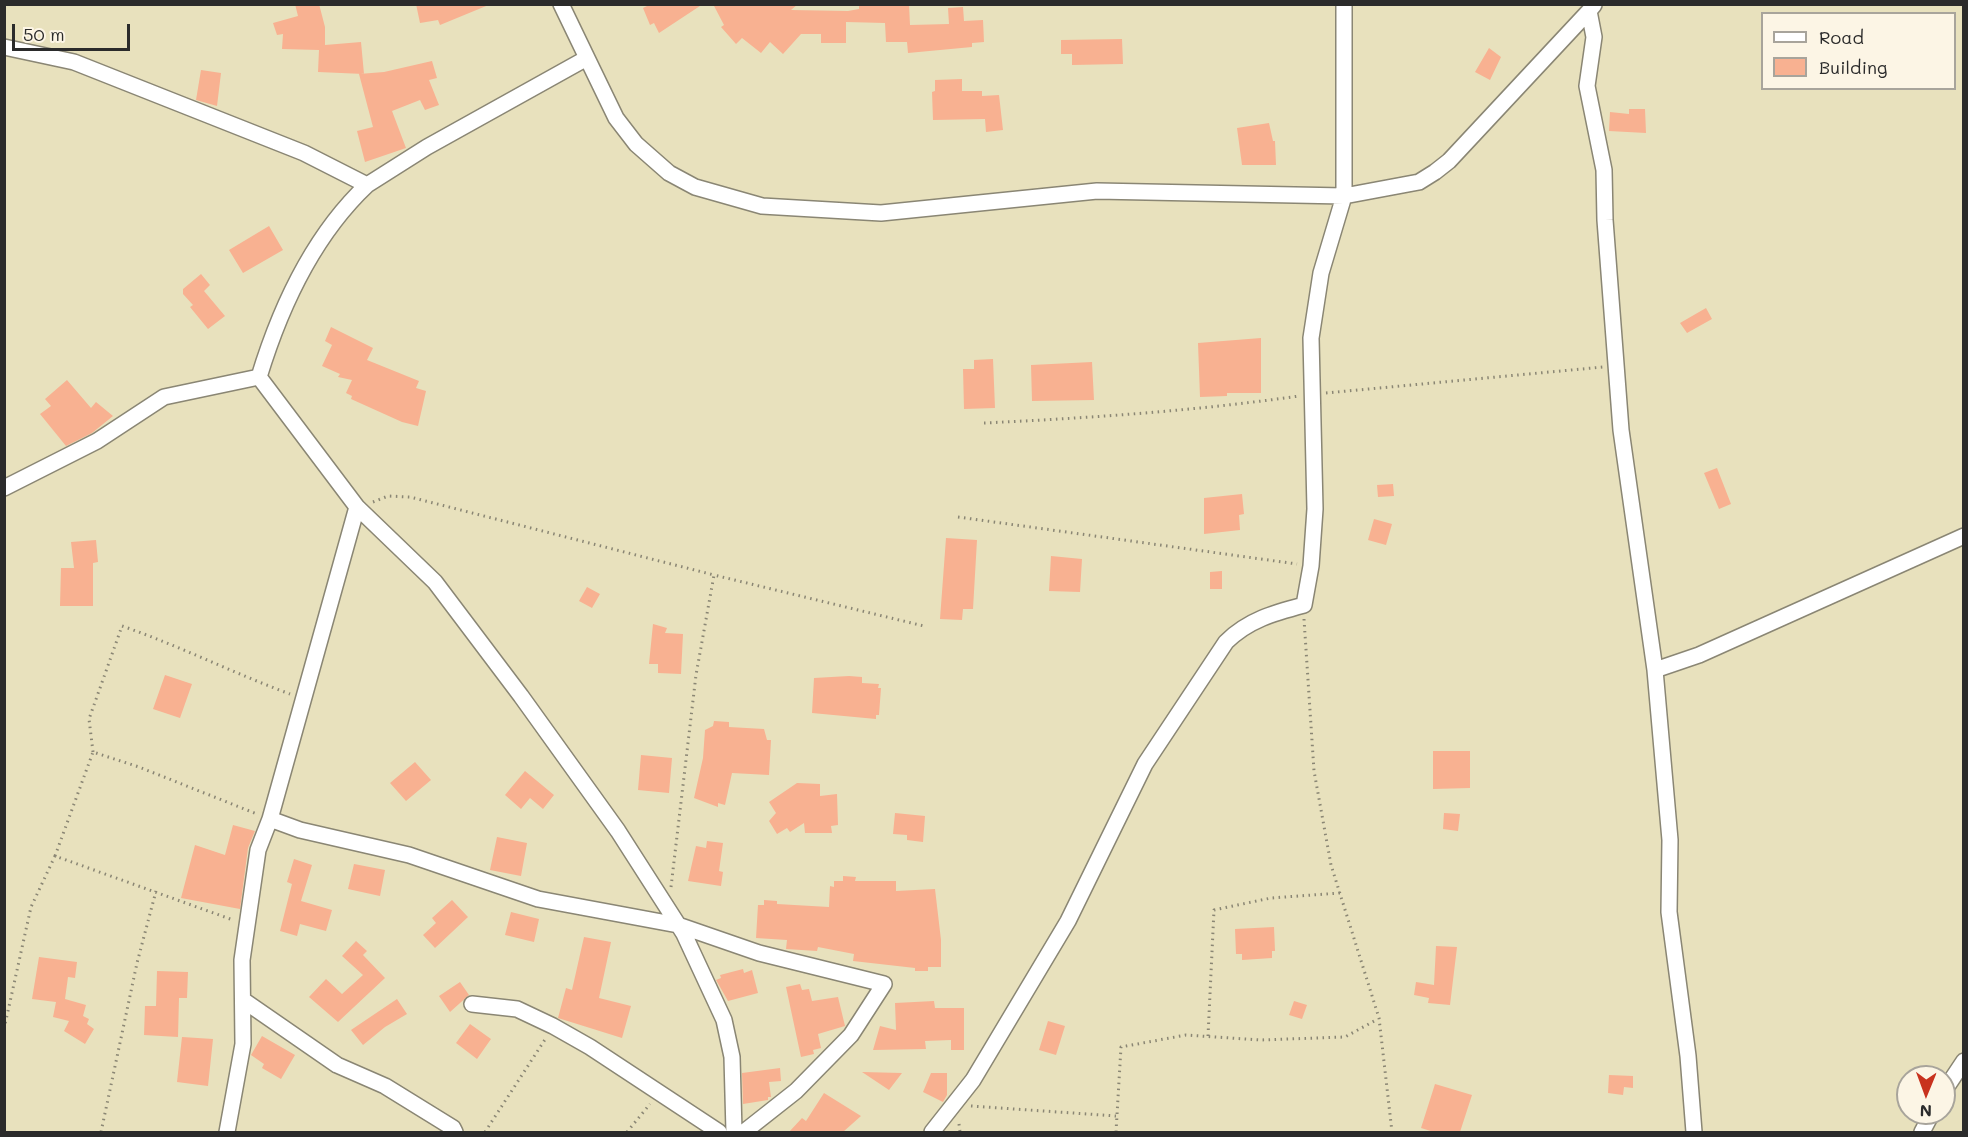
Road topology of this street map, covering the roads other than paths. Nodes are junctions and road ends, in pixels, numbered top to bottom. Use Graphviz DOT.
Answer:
graph roads {
  1 [pos="561,4"];
  2 [pos="1344,4"];
  3 [pos="1592,8"];
  4 [pos="4,46"];
  5 [pos="586,58"];
  6 [pos="368,185"];
  7 [pos="1344,196"];
  8 [pos="259,377"];
  9 [pos="4,488"];
  10 [pos="357,507"];
  11 [pos="1964,536"];
  12 [pos="1655,670"];
  13 [pos="270,819"];
  14 [pos="678,925"];
  15 [pos="243,1000"];
  16 [pos="472,1004"];
  17 [pos="227,1132"];
  18 [pos="455,1132"];
  19 [pos="719,1132"];
  20 [pos="734,1132"];
  21 [pos="744,1132"];
  22 [pos="932,1132"];
  23 [pos="1694,1132"];
  1 -- 5 [label="street"];
  2 -- 7 [label="street"];
  3 -- 7 [label="street"];
  3 -- 12 [label="street"];
  4 -- 6 [label="street"];
  5 -- 6 [label="street"];
  5 -- 7 [label="street"];
  6 -- 8 [label="street"];
  7 -- 22 [label="street"];
  8 -- 9 [label="street"];
  8 -- 10 [label="street"];
  10 -- 13 [label="street"];
  10 -- 14 [label="street"];
  11 -- 12 [label="street"];
  12 -- 23 [label="street"];
  13 -- 14 [label="street"];
  13 -- 15 [label="street"];
  14 -- 20 [label="street"];
  14 -- 21 [label="street"];
  15 -- 17 [label="street"];
  15 -- 18 [label="street"];
  16 -- 19 [label="street"];
}
